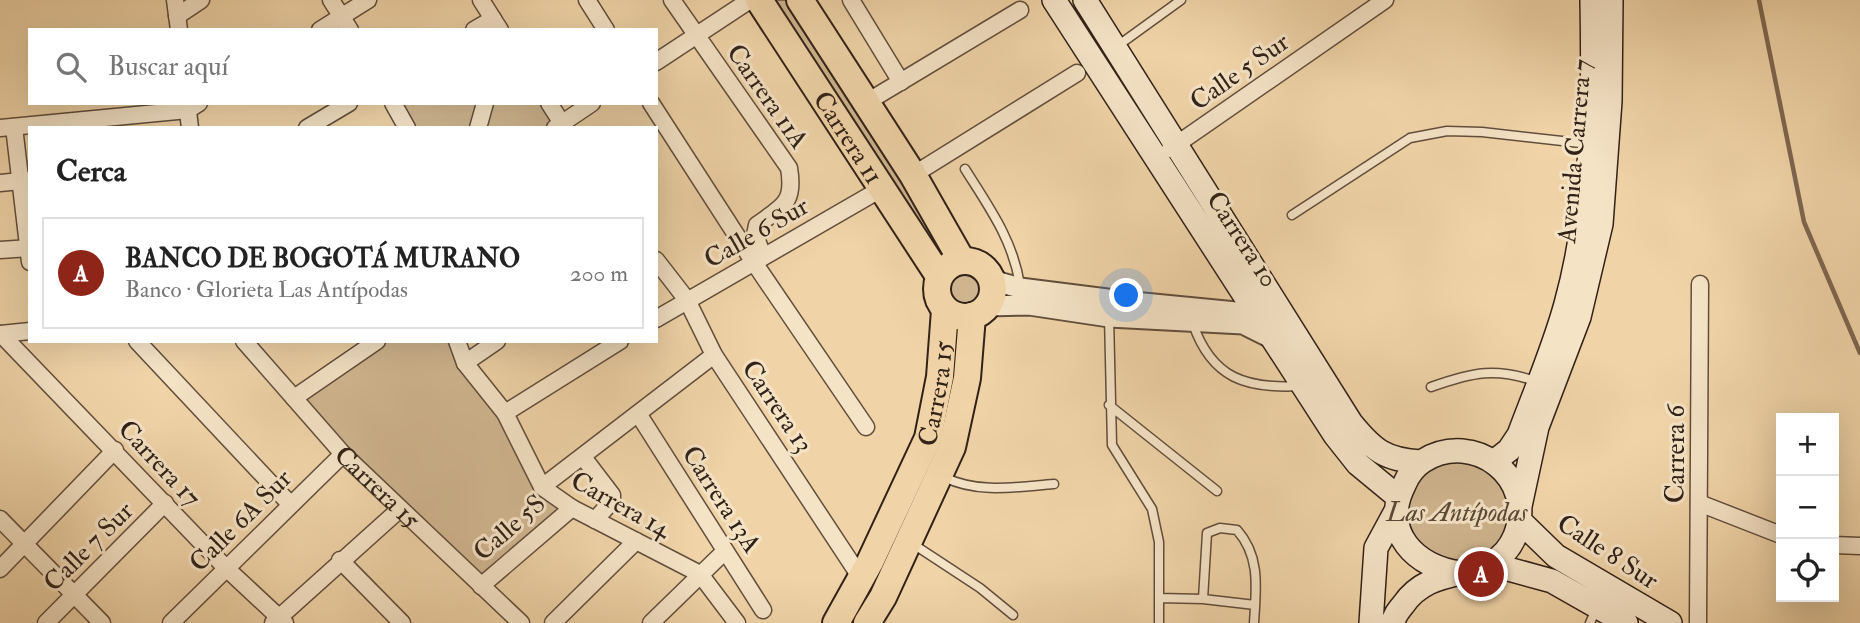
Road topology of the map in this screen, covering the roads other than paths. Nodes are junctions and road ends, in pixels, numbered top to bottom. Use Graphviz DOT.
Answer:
graph roads {
  1 [pos="201,0"];
  2 [pos="331,0"];
  3 [pos="368,0"];
  4 [pos="481,0"];
  5 [pos="587,0"];
  6 [pos="672,0"];
  7 [pos="750,0"];
  8 [pos="759,0"];
  9 [pos="800,0"];
  10 [pos="851,0"];
  11 [pos="1054,0"];
  12 [pos="1085,0"];
  13 [pos="1181,0"];
  14 [pos="1385,0"];
  15 [pos="1592,0"];
  16 [pos="1611,0"];
  17 [pos="1020,10"];
  18 [pos="177,15"];
  19 [pos="346,23"];
  20 [pos="496,24"];
  21 [pos="327,28"];
  22 [pos="605,28"];
  23 [pos="695,37"];
  24 [pos="1116,47"];
  25 [pos="658,61"];
  26 [pos="1077,73"];
  27 [pos="901,82"];
  28 [pos="867,102"];
  29 [pos="191,105"];
  30 [pos="346,105"];
  31 [pos="394,105"];
  32 [pos="484,105"];
  33 [pos="549,105"];
  34 [pos="589,105"];
  35 [pos="652,105"];
  36 [pos="97,123"];
  37 [pos="28,126"];
  38 [pos="30,126"];
  39 [pos="190,126"];
  40 [pos="310,126"];
  41 [pos="406,126"];
  42 [pos="479,126"];
  43 [pos="560,126"];
  44 [pos="7,127"];
  45 [pos="1177,144"];
  46 [pos="1589,144"];
  47 [pos="1157,159"];
  48 [pos="965,169"];
  49 [pos="913,175"];
  50 [pos="25,180"];
  51 [pos="0,183"];
  52 [pos="881,189"];
  53 [pos="1292,215"];
  54 [pos="28,234"];
  55 [pos="0,250"];
  56 [pos="28,252"];
  57 [pos="758,258"];
  58 [pos="962,261"];
  59 [pos="658,263"];
  60 [pos="939,276"];
  61 [pos="991,280"];
  62 [pos="1700,284"];
  63 [pos="1020,288"];
  64 [pos="687,300"];
  65 [pos="1110,308"];
  66 [pos="946,310"];
  67 [pos="979,311"];
  68 [pos="1258,312"];
  69 [pos="658,318"];
  70 [pos="1192,321"];
  71 [pos="28,331"];
  72 [pos="1,334"];
  73 [pos="1286,339"];
  74 [pos="139,343"];
  75 [pos="246,343"];
  76 [pos="374,343"];
  77 [pos="458,343"];
  78 [pos="494,343"];
  79 [pos="617,343"];
  80 [pos="715,355"];
  81 [pos="466,363"];
  82 [pos="1538,382"];
  83 [pos="1303,386"];
  84 [pos="1431,387"];
  85 [pos="294,398"];
  86 [pos="1109,405"];
  87 [pos="505,413"];
  88 [pos="639,415"];
  89 [pos="866,427"];
  90 [pos="115,450"];
  91 [pos="344,454"];
  92 [pos="583,457"];
  93 [pos="1494,461"];
  94 [pos="1421,462"];
  95 [pos="940,475"];
  96 [pos="1054,484"];
  97 [pos="542,488"];
  98 [pos="1217,491"];
  99 [pos="165,503"];
  100 [pos="1699,503"];
  101 [pos="290,504"];
  102 [pos="1397,504"];
  103 [pos="572,508"];
  104 [pos="401,509"];
  105 [pos="1520,513"];
  106 [pos="0,519"];
  107 [pos="595,520"];
  108 [pos="1776,533"];
  109 [pos="636,541"];
  110 [pos="909,542"];
  111 [pos="24,544"];
  112 [pos="1839,545"];
  113 [pos="1860,546"];
  114 [pos="725,551"];
  115 [pos="340,561"];
  116 [pos="1490,564"];
  117 [pos="226,568"];
  118 [pos="0,569"];
  119 [pos="1461,573"];
  120 [pos="700,574"];
  121 [pos="861,578"];
  122 [pos="481,586"];
  123 [pos="74,594"];
  124 [pos="1159,598"];
  125 [pos="1203,598"];
  126 [pos="1255,604"];
  127 [pos="763,610"];
  128 [pos="1013,615"];
  129 [pos="1593,615"];
  130 [pos="279,621"];
  131 [pos="46,623"];
  132 [pos="102,623"];
  133 [pos="171,623"];
  134 [pos="402,623"];
  135 [pos="521,623"];
  136 [pos="553,623"];
  137 [pos="651,623"];
  138 [pos="737,623"];
  139 [pos="836,623"];
  140 [pos="867,623"];
  141 [pos="1159,623"];
  142 [pos="1254,623"];
  143 [pos="1371,623"];
  144 [pos="1393,623"];
  145 [pos="1626,623"];
  146 [pos="1670,623"];
  147 [pos="1698,623"];
  1 -- 18 [label="street"];
  2 -- 19 [label="street"];
  3 -- 19 [label="street"];
  4 -- 20 [label="street"];
  5 -- 22 [label="street"];
  6 -- 23 [label="street, Carrera 11A"];
  7 -- 23 [label="street"];
  8 -- 52 [label="main road, Carrera 11"];
  9 -- 28 [label="main road, Carrera 11"];
  10 -- 27 [label="street"];
  11 -- 47 [label="main road, Carrera 10"];
  12 -- 24 [label="main road, Carrera 10"];
  13 -- 24 [label="lane"];
  14 -- 45 [label="street, Calle 5 Sur"];
  15 -- 46 [label="main road, Avenida Carrera 7"];
  16 -- 105 [label="main road, Avenida Carrera 7"];
  17 -- 27 [label="street"];
  19 -- 21 [label="street"];
  23 -- 25 [label="street"];
  23 -- 57 [label="street, Carrera 11A"];
  24 -- 45 [label="main road, Carrera 10"];
  26 -- 49 [label="street"];
  27 -- 28 [label="street"];
  28 -- 49 [label="main road, Carrera 11"];
  29 -- 36 [label="street"];
  29 -- 39 [label="street"];
  30 -- 40 [label="street"];
  31 -- 41 [label="street"];
  32 -- 42 [label="street"];
  33 -- 43 [label="street"];
  34 -- 43 [label="street"];
  35 -- 57 [label="street"];
  36 -- 38 [label="street"];
  37 -- 44 [label="street"];
  44 -- 50 [label="street"];
  45 -- 47 [label="street, Calle 5 Sur"];
  45 -- 73 [label="main road, Carrera 10"];
  46 -- 53 [label="lane"];
  46 -- 82 [label="main road, Avenida Carrera 7"];
  47 -- 68 [label="main road, Carrera 10"];
  48 -- 63 [label="lane"];
  49 -- 58 [label="main road, Carrera 11"];
  50 -- 51 [label="street"];
  50 -- 54 [label="street"];
  52 -- 57 [label="street, Calle 6 Sur"];
  52 -- 60 [label="main road, Carrera 11"];
  55 -- 56 [label="street"];
  57 -- 64 [label="street, Calle 6 Sur"];
  57 -- 89 [label="street"];
  58 -- 60 [label="main road"];
  58 -- 61 [label="main road"];
  59 -- 64 [label="street, Carrera 13"];
  60 -- 66 [label="main road"];
  61 -- 63 [label="street"];
  61 -- 67 [label="main road"];
  62 -- 100 [label="street, Carrera 6"];
  63 -- 65 [label="street"];
  64 -- 69 [label="street, Calle 6 Sur"];
  64 -- 80 [label="street, Carrera 13"];
  65 -- 67 [label="street"];
  65 -- 68 [label="street"];
  65 -- 70 [label="street"];
  65 -- 86 [label="lane"];
  66 -- 67 [label="main road"];
  66 -- 121 [label="main road, Carrera 15"];
  67 -- 95 [label="main road, Carrera 15"];
  68 -- 73 [label="main road, Carrera 10"];
  70 -- 73 [label="street"];
  70 -- 83 [label="lane"];
  71 -- 72 [label="street"];
  72 -- 90 [label="street, Carrera 17"];
  73 -- 83 [label="main road, Carrera 10"];
  73 -- 94 [label="main road, Carrera 10"];
  74 -- 101 [label="street"];
  75 -- 85 [label="street, Carrera 15"];
  76 -- 85 [label="street"];
  77 -- 81 [label="street, Carrera 14"];
  78 -- 81 [label="street"];
  79 -- 87 [label="street"];
  80 -- 88 [label="street"];
  80 -- 121 [label="street, Carrera 13"];
  81 -- 87 [label="street, Carrera 14"];
  82 -- 84 [label="lane"];
  82 -- 93 [label="main road, Avenida Carrera 7"];
  83 -- 102 [label="main road, Carrera 10"];
  85 -- 91 [label="street, Carrera 15"];
  86 -- 98 [label="lane"];
  86 -- 124 [label="lane"];
  87 -- 97 [label="street, Carrera 14"];
  88 -- 92 [label="street"];
  88 -- 114 [label="street, Carrera 13A"];
  90 -- 99 [label="street, Carrera 17"];
  90 -- 111 [label="street"];
  91 -- 101 [label="street, Calle 6A Sur"];
  91 -- 104 [label="street, Carrera 15"];
  92 -- 97 [label="street"];
  92 -- 107 [label="street"];
  93 -- 94 [label="main road"];
  93 -- 105 [label="main road"];
  94 -- 102 [label="main road"];
  95 -- 96 [label="lane"];
  95 -- 110 [label="main road, Carrera 15"];
  97 -- 103 [label="street, Carrera 14"];
  99 -- 117 [label="street, Carrera 17"];
  99 -- 123 [label="street, Calle 7 Sur"];
  100 -- 108 [label="street"];
  100 -- 147 [label="street, Carrera 6"];
  101 -- 117 [label="street, Calle 6A Sur"];
  102 -- 119 [label="main road"];
  102 -- 143 [label="main road"];
  103 -- 107 [label="street, Carrera 14"];
  103 -- 122 [label="street, Calle 5S"];
  104 -- 115 [label="street"];
  104 -- 122 [label="street, Carrera 15"];
  105 -- 116 [label="main road"];
  105 -- 146 [label="main road, Calle 8 Sur"];
  106 -- 111 [label="street"];
  107 -- 109 [label="street, Carrera 14"];
  109 -- 120 [label="street, Carrera 14"];
  109 -- 136 [label="street"];
  110 -- 128 [label="lane"];
  110 -- 140 [label="main road, Carrera 15"];
  111 -- 118 [label="street"];
  111 -- 123 [label="street"];
  112 -- 113 [label="street"];
  114 -- 120 [label="street"];
  114 -- 127 [label="street, Carrera 13A"];
  115 -- 130 [label="street"];
  115 -- 134 [label="street"];
  116 -- 119 [label="main road"];
  116 -- 129 [label="main road, Calle 8 Sur"];
  117 -- 130 [label="street, Carrera 17"];
  117 -- 133 [label="street, Calle 6A Sur"];
  119 -- 144 [label="main road"];
  120 -- 137 [label="street"];
  120 -- 138 [label="street, Carrera 14"];
  121 -- 139 [label="main road, Carrera 15"];
  122 -- 135 [label="street, Carrera 15"];
  123 -- 131 [label="street, Calle 7 Sur"];
  123 -- 132 [label="street"];
  124 -- 125 [label="lane"];
  124 -- 141 [label="lane"];
  125 -- 126 [label="lane"];
  125 -- 126 [label="lane"];
  126 -- 142 [label="lane"];
  129 -- 145 [label="main road, Calle 8 Sur"];
}
